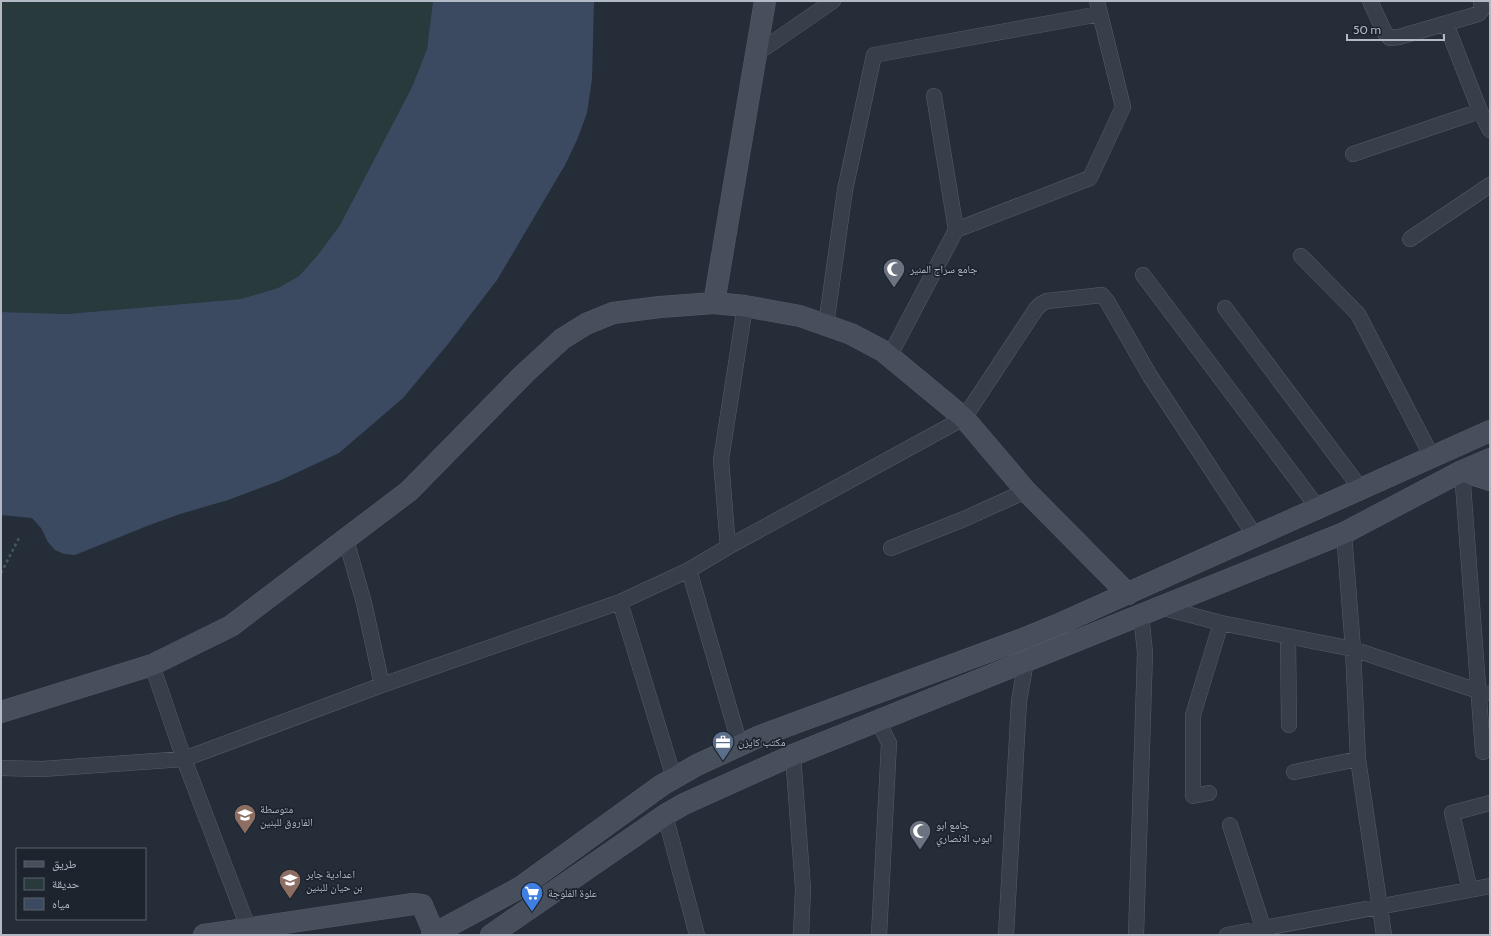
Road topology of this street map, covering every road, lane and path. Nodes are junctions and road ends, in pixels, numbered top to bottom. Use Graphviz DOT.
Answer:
graph roads {
  1 [pos="765,1"];
  2 [pos="833,1"];
  3 [pos="1370,1"];
  4 [pos="1481,1"];
  5 [pos="1098,8"];
  6 [pos="1446,24"];
  7 [pos="756,54"];
  8 [pos="934,96"];
  9 [pos="1480,111"];
  10 [pos="1490,130"];
  11 [pos="1352,154"];
  12 [pos="1490,185"];
  13 [pos="956,230"];
  14 [pos="1410,239"];
  15 [pos="1301,256"];
  16 [pos="1143,275"];
  17 [pos="714,303"];
  18 [pos="745,306"];
  19 [pos="1225,308"];
  20 [pos="826,325"];
  21 [pos="889,357"];
  22 [pos="964,418"];
  23 [pos="1490,431"];
  24 [pos="1432,456"];
  25 [pos="1490,459"];
  26 [pos="1462,471"];
  27 [pos="1490,480"];
  28 [pos="1361,489"];
  29 [pos="1026,491"];
  30 [pos="1318,508"];
  31 [pos="1344,533"];
  32 [pos="1255,536"];
  33 [pos="19,538"];
  34 [pos="346,540"];
  35 [pos="728,547"];
  36 [pos="891,548"];
  37 [pos="689,570"];
  38 [pos="1,573"];
  39 [pos="1128,594"];
  40 [pos="620,602"];
  41 [pos="1150,610"];
  42 [pos="1221,623"];
  43 [pos="1058,625"];
  44 [pos="1288,636"];
  45 [pos="1065,646"];
  46 [pos="1353,649"];
  47 [pos="1026,661"];
  48 [pos="152,665"];
  49 [pos="382,685"];
  50 [pos="1484,692"];
  51 [pos="1,712"];
  52 [pos="878,721"];
  53 [pos="1289,725"];
  54 [pos="740,745"];
  55 [pos="1483,752"];
  56 [pos="794,755"];
  57 [pos="184,758"];
  58 [pos="1358,759"];
  59 [pos="1,768"];
  60 [pos="1294,772"];
  61 [pos="674,778"];
  62 [pos="1209,793"];
  63 [pos="1490,803"];
  64 [pos="665,815"];
  65 [pos="1230,825"];
  66 [pos="1490,886"];
  67 [pos="1470,890"];
  68 [pos="1378,907"];
  69 [pos="1263,927"];
  70 [pos="250,931"];
  71 [pos="433,934"];
  72 [pos="204,935"];
  73 [pos="491,935"];
  74 [pos="697,935"];
  75 [pos="801,935"];
  76 [pos="879,935"];
  77 [pos="1006,935"];
  78 [pos="1136,935"];
  79 [pos="1226,935"];
  80 [pos="1384,935"];
  1 -- 7 [label="street"];
  2 -- 7 [label="street"];
  3 -- 6 [label="street"];
  4 -- 6 [label="street"];
  5 -- 13 [label="street"];
  5 -- 20 [label="street"];
  6 -- 9 [label="street"];
  7 -- 17 [label="street"];
  8 -- 13 [label="street"];
  9 -- 10 [label="street"];
  9 -- 11 [label="street"];
  12 -- 14 [label="street"];
  13 -- 21 [label="street"];
  15 -- 24 [label="street"];
  16 -- 30 [label="street"];
  17 -- 18 [label="street"];
  17 -- 34 [label="street"];
  18 -- 20 [label="street"];
  18 -- 35 [label="street"];
  19 -- 28 [label="street"];
  20 -- 21 [label="street"];
  21 -- 22 [label="street"];
  22 -- 29 [label="street"];
  22 -- 32 [label="street"];
  22 -- 35 [label="street"];
  23 -- 24 [label="street"];
  24 -- 28 [label="street"];
  25 -- 26 [label="street"];
  26 -- 27 [label="street"];
  26 -- 31 [label="street"];
  26 -- 50 [label="street"];
  28 -- 30 [label="street"];
  29 -- 36 [label="street"];
  29 -- 39 [label="street"];
  30 -- 32 [label="street"];
  31 -- 41 [label="street"];
  31 -- 46 [label="street"];
  32 -- 39 [label="street"];
  33 -- 38 [label="path"];
  34 -- 48 [label="street"];
  34 -- 49 [label="street"];
  35 -- 37 [label="street"];
  37 -- 40 [label="street"];
  37 -- 54 [label="street"];
  39 -- 43 [label="street"];
  40 -- 49 [label="street"];
  40 -- 61 [label="street"];
  41 -- 42 [label="street"];
  41 -- 45 [label="street"];
  41 -- 78 [label="street"];
  42 -- 44 [label="street"];
  42 -- 62 [label="street"];
  43 -- 45 [label="street"];
  43 -- 54 [label="street"];
  44 -- 46 [label="street"];
  44 -- 53 [label="street"];
  45 -- 47 [label="street"];
  46 -- 50 [label="street"];
  46 -- 58 [label="street"];
  47 -- 52 [label="street"];
  47 -- 77 [label="street"];
  48 -- 51 [label="street"];
  48 -- 57 [label="street"];
  49 -- 57 [label="street"];
  50 -- 55 [label="street"];
  52 -- 56 [label="street"];
  52 -- 76 [label="street"];
  54 -- 61 [label="street"];
  56 -- 64 [label="street"];
  56 -- 75 [label="street"];
  57 -- 59 [label="street"];
  57 -- 70 [label="street"];
  58 -- 60 [label="street"];
  58 -- 68 [label="street"];
  61 -- 71 [label="street"];
  63 -- 67 [label="street"];
  64 -- 73 [label="street"];
  64 -- 74 [label="street"];
  65 -- 69 [label="street"];
  66 -- 67 [label="street"];
  67 -- 68 [label="street"];
  68 -- 69 [label="street"];
  68 -- 80 [label="street"];
  69 -- 79 [label="street"];
  70 -- 71 [label="street"];
  70 -- 72 [label="street"];
}
